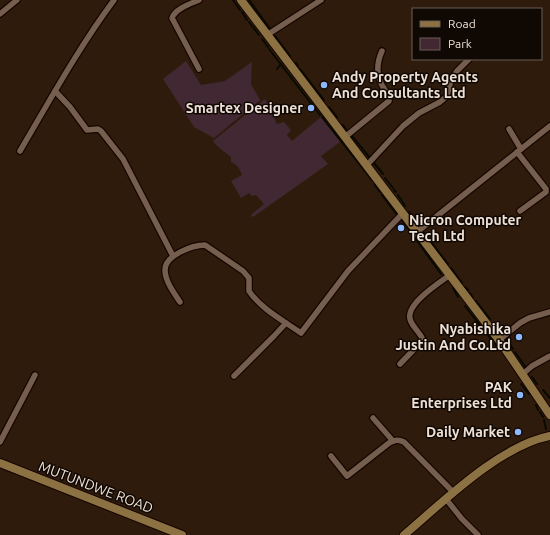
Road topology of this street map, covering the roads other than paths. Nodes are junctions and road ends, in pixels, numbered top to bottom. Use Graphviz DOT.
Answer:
graph roads {
  1 [pos="17,0"];
  2 [pos="114,0"];
  3 [pos="199,0"];
  4 [pos="241,0"];
  5 [pos="321,0"];
  6 [pos="0,14"];
  7 [pos="268,36"];
  8 [pos="382,51"];
  9 [pos="468,60"];
  10 [pos="200,69"];
  11 [pos="55,91"];
  12 [pos="550,126"];
  13 [pos="509,129"];
  14 [pos="345,137"];
  15 [pos="20,151"];
  16 [pos="519,151"];
  17 [pos="367,165"];
  18 [pos="520,210"];
  19 [pos="403,213"];
  20 [pos="417,232"];
  21 [pos="173,256"];
  22 [pos="450,275"];
  23 [pos="180,302"];
  24 [pos="550,312"];
  25 [pos="286,323"];
  26 [pos="499,340"];
  27 [pos="550,356"];
  28 [pos="400,364"];
  29 [pos="523,374"];
  30 [pos="35,375"];
  31 [pos="234,376"];
  32 [pos="550,416"];
  33 [pos="373,418"];
  34 [pos="550,436"];
  35 [pos="393,441"];
  36 [pos="0,442"];
  37 [pos="330,456"];
  38 [pos="0,463"];
  39 [pos="454,493"];
  40 [pos="446,499"];
  41 [pos="182,535"];
  42 [pos="404,535"];
  43 [pos="478,535"];
  1 -- 6 [label="street"];
  2 -- 11 [label="street"];
  3 -- 10 [label="street"];
  4 -- 7 [label="main road"];
  5 -- 7 [label="street"];
  7 -- 14 [label="main road"];
  8 -- 14 [label="street"];
  9 -- 17 [label="street"];
  11 -- 15 [label="street"];
  11 -- 21 [label="street"];
  12 -- 16 [label="street"];
  13 -- 16 [label="street"];
  14 -- 17 [label="main road"];
  16 -- 18 [label="street"];
  16 -- 20 [label="street"];
  17 -- 19 [label="main road"];
  19 -- 20 [label="main road"];
  19 -- 25 [label="street"];
  20 -- 22 [label="main road"];
  21 -- 23 [label="street"];
  21 -- 25 [label="street"];
  22 -- 26 [label="main road"];
  22 -- 28 [label="street"];
  24 -- 26 [label="street"];
  25 -- 31 [label="street"];
  26 -- 29 [label="main road"];
  27 -- 29 [label="street"];
  29 -- 32 [label="main road"];
  30 -- 36 [label="street"];
  33 -- 35 [label="street"];
  34 -- 39 [label="main road"];
  35 -- 37 [label="street"];
  35 -- 39 [label="street"];
  38 -- 41 [label="main road, MUTUNDWE ROAD"];
  39 -- 40 [label="main road"];
  40 -- 42 [label="main road"];
  40 -- 43 [label="street"];
}
